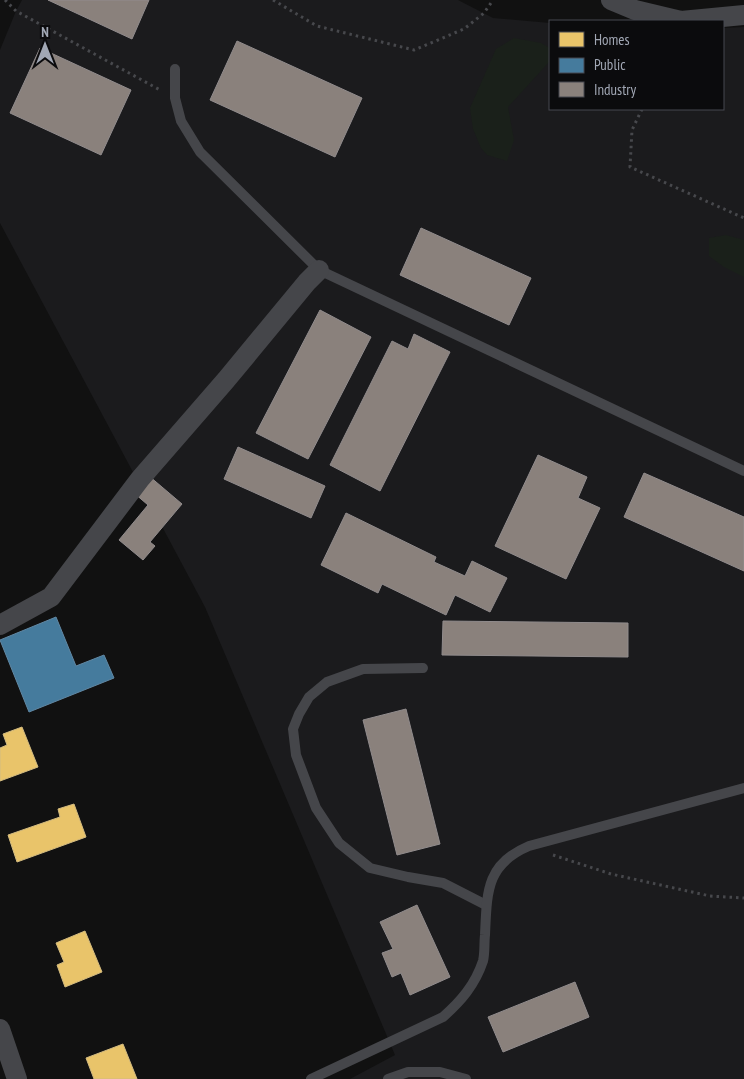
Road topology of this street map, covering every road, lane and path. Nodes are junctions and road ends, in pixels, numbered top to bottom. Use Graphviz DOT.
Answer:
graph roads {
  1 [pos="5,0"];
  2 [pos="274,0"];
  3 [pos="493,0"];
  4 [pos="611,0"];
  5 [pos="744,15"];
  6 [pos="677,20"];
  7 [pos="692,20"];
  8 [pos="175,69"];
  9 [pos="176,98"];
  10 [pos="642,110"];
  11 [pos="744,218"];
  12 [pos="319,270"];
  13 [pos="744,471"];
  14 [pos="0,625"];
  15 [pos="424,668"];
  16 [pos="744,788"];
  17 [pos="529,846"];
  18 [pos="744,898"];
  19 [pos="486,905"];
  20 [pos="0,1029"];
  21 [pos="17,1079"];
  22 [pos="311,1079"];
  23 [pos="388,1079"];
  24 [pos="466,1079"];
  1 -- 9 [label="path"];
  2 -- 3 [label="path"];
  4 -- 6 [label="street"];
  5 -- 7 [label="street"];
  8 -- 9 [label="lane"];
  9 -- 12 [label="lane"];
  10 -- 11 [label="path"];
  12 -- 13 [label="lane"];
  12 -- 14 [label="street"];
  15 -- 19 [label="lane"];
  16 -- 17 [label="lane"];
  17 -- 18 [label="path"];
  17 -- 19 [label="lane"];
  19 -- 22 [label="lane"];
  20 -- 21 [label="street"];
  23 -- 24 [label="lane"];
}
